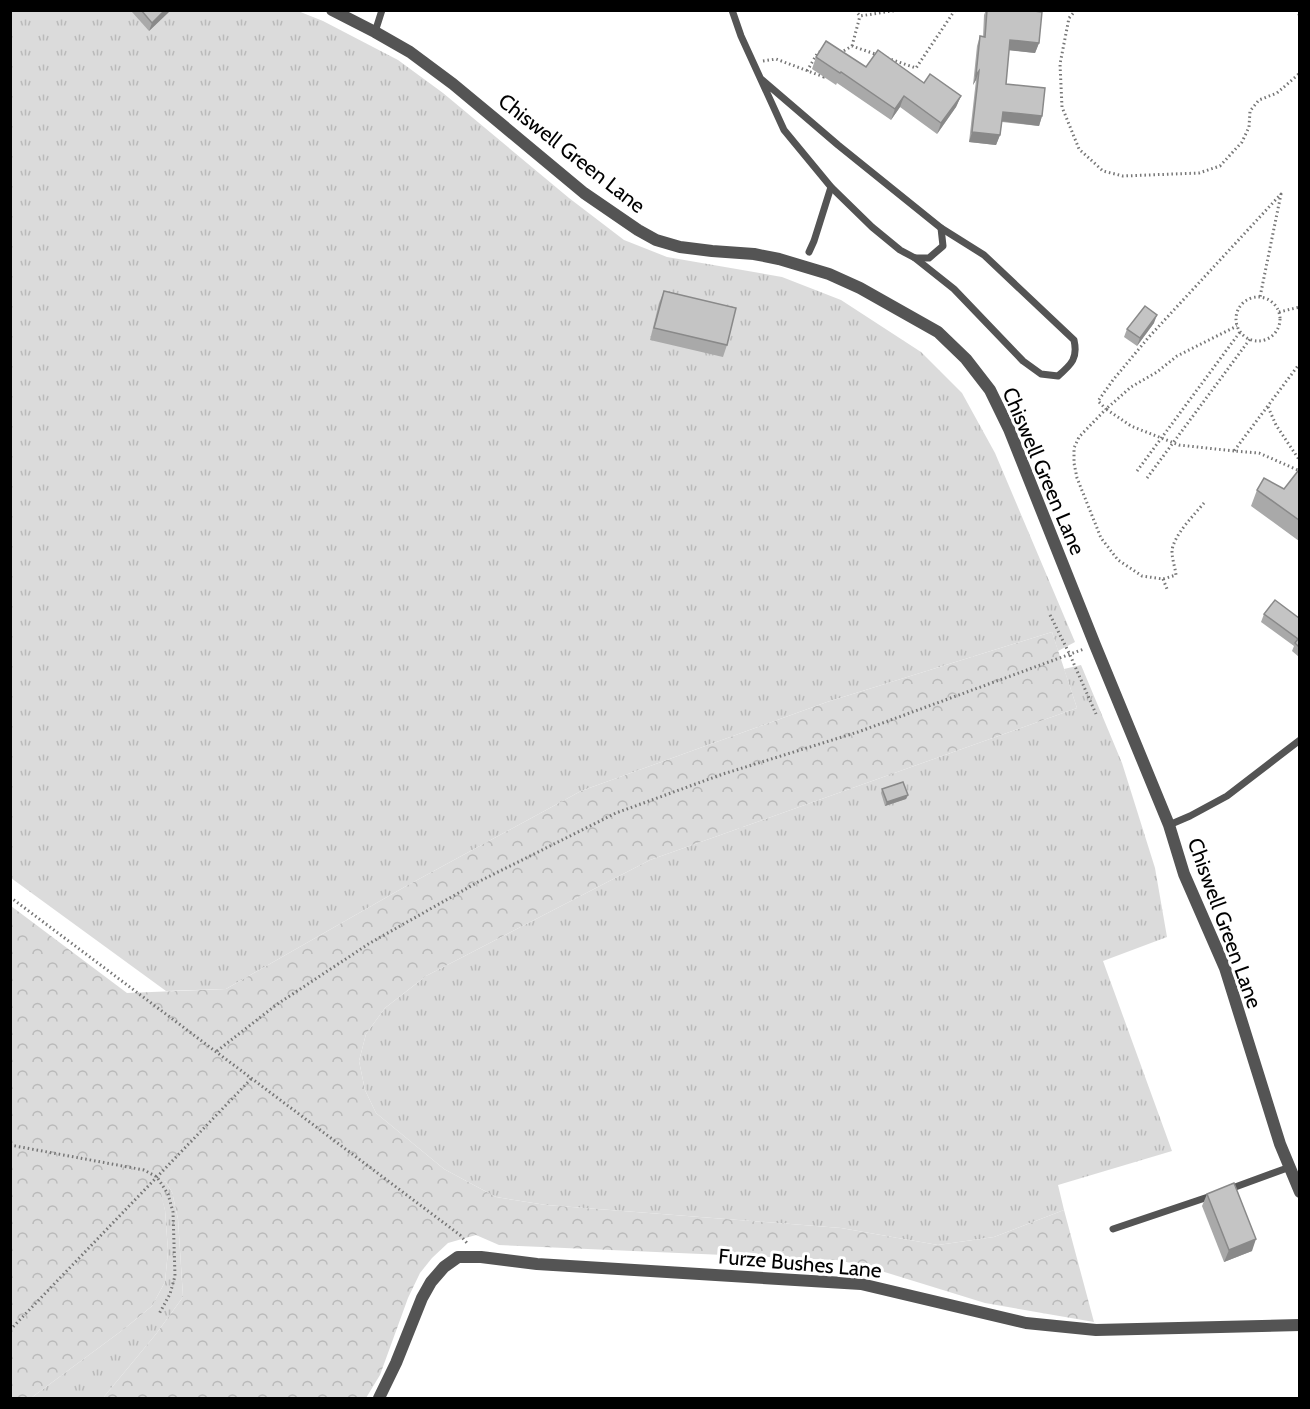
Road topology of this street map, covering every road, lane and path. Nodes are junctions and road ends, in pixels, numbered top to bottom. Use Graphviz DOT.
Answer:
graph roads {
  1 [pos="332,10"];
  2 [pos="382,10"];
  3 [pos="732,10"];
  4 [pos="855,10"];
  5 [pos="898,10"];
  6 [pos="956,10"];
  7 [pos="1076,10"];
  8 [pos="1296,10"];
  9 [pos="1299,15"];
  10 [pos="860,16"];
  11 [pos="375,32"];
  12 [pos="852,46"];
  13 [pos="829,53"];
  14 [pos="837,56"];
  15 [pos="753,62"];
  16 [pos="829,69"];
  17 [pos="807,71"];
  18 [pos="1299,73"];
  19 [pos="761,79"];
  20 [pos="831,187"];
  21 [pos="941,228"];
  22 [pos="809,252"];
  23 [pos="915,258"];
  24 [pos="1260,297"];
  25 [pos="1299,307"];
  26 [pos="1279,312"];
  27 [pos="1237,326"];
  28 [pos="1240,332"];
  29 [pos="1250,339"];
  30 [pos="1299,363"];
  31 [pos="1268,407"];
  32 [pos="1106,409"];
  33 [pos="1161,439"];
  34 [pos="1173,443"];
  35 [pos="1234,452"];
  36 [pos="1299,461"];
  37 [pos="1137,471"];
  38 [pos="1299,471"];
  39 [pos="1147,478"];
  40 [pos="1204,503"];
  41 [pos="1163,579"];
  42 [pos="1167,589"];
  43 [pos="1050,615"];
  44 [pos="1095,645"];
  45 [pos="1070,655"];
  46 [pos="1096,714"];
  47 [pos="1299,740"];
  48 [pos="1169,825"];
  49 [pos="10,897"];
  50 [pos="217,1051"];
  51 [pos="252,1078"];
  52 [pos="10,1145"];
  53 [pos="1290,1167"];
  54 [pos="158,1177"];
  55 [pos="1299,1192"];
  56 [pos="1113,1229"];
  57 [pos="481,1257"];
  58 [pos="159,1314"];
  59 [pos="1299,1325"];
  60 [pos="10,1330"];
  61 [pos="379,1398"];
  1 -- 11 [label="street, Chiswell Green Lane"];
  2 -- 11 [label="lane"];
  3 -- 15 [label="lane"];
  4 -- 10 [label="path"];
  5 -- 10 [label="path"];
  6 -- 12 [label="path"];
  7 -- 18 [label="path"];
  8 -- 9 [label="path"];
  10 -- 12 [label="path"];
  11 -- 44 [label="street, Chiswell Green Lane"];
  12 -- 14 [label="path"];
  13 -- 17 [label="path"];
  15 -- 17 [label="path"];
  15 -- 19 [label="lane"];
  16 -- 17 [label="path"];
  19 -- 20 [label="lane"];
  19 -- 21 [label="lane"];
  20 -- 22 [label="lane"];
  20 -- 23 [label="lane"];
  21 -- 23 [label="lane"];
  21 -- 23 [label="lane"];
  24 -- 26 [label="path"];
  24 -- 27 [label="path"];
  24 -- 32 [label="path"];
  25 -- 26 [label="path"];
  26 -- 29 [label="path"];
  27 -- 28 [label="path"];
  27 -- 32 [label="path"];
  28 -- 29 [label="path"];
  28 -- 33 [label="path"];
  29 -- 34 [label="path"];
  30 -- 31 [label="path"];
  31 -- 35 [label="path"];
  31 -- 36 [label="path"];
  32 -- 33 [label="path"];
  32 -- 41 [label="path"];
  33 -- 34 [label="path"];
  33 -- 37 [label="path"];
  34 -- 35 [label="path"];
  34 -- 39 [label="path"];
  35 -- 38 [label="path"];
  40 -- 41 [label="path"];
  41 -- 42 [label="path"];
  43 -- 45 [label="path"];
  44 -- 45 [label="path"];
  44 -- 48 [label="street, Chiswell Green Lane"];
  45 -- 46 [label="path"];
  45 -- 50 [label="path"];
  47 -- 48 [label="lane"];
  48 -- 53 [label="street, Chiswell Green Lane"];
  49 -- 50 [label="path"];
  50 -- 51 [label="path"];
  51 -- 54 [label="path"];
  51 -- 57 [label="path"];
  52 -- 54 [label="path"];
  53 -- 55 [label="street, Chiswell Green Lane"];
  53 -- 56 [label="lane"];
  54 -- 58 [label="path"];
  54 -- 60 [label="path"];
  57 -- 59 [label="street, Furze Bushes Lane"];
  57 -- 61 [label="street, Furze Bushes Lane"];
}
